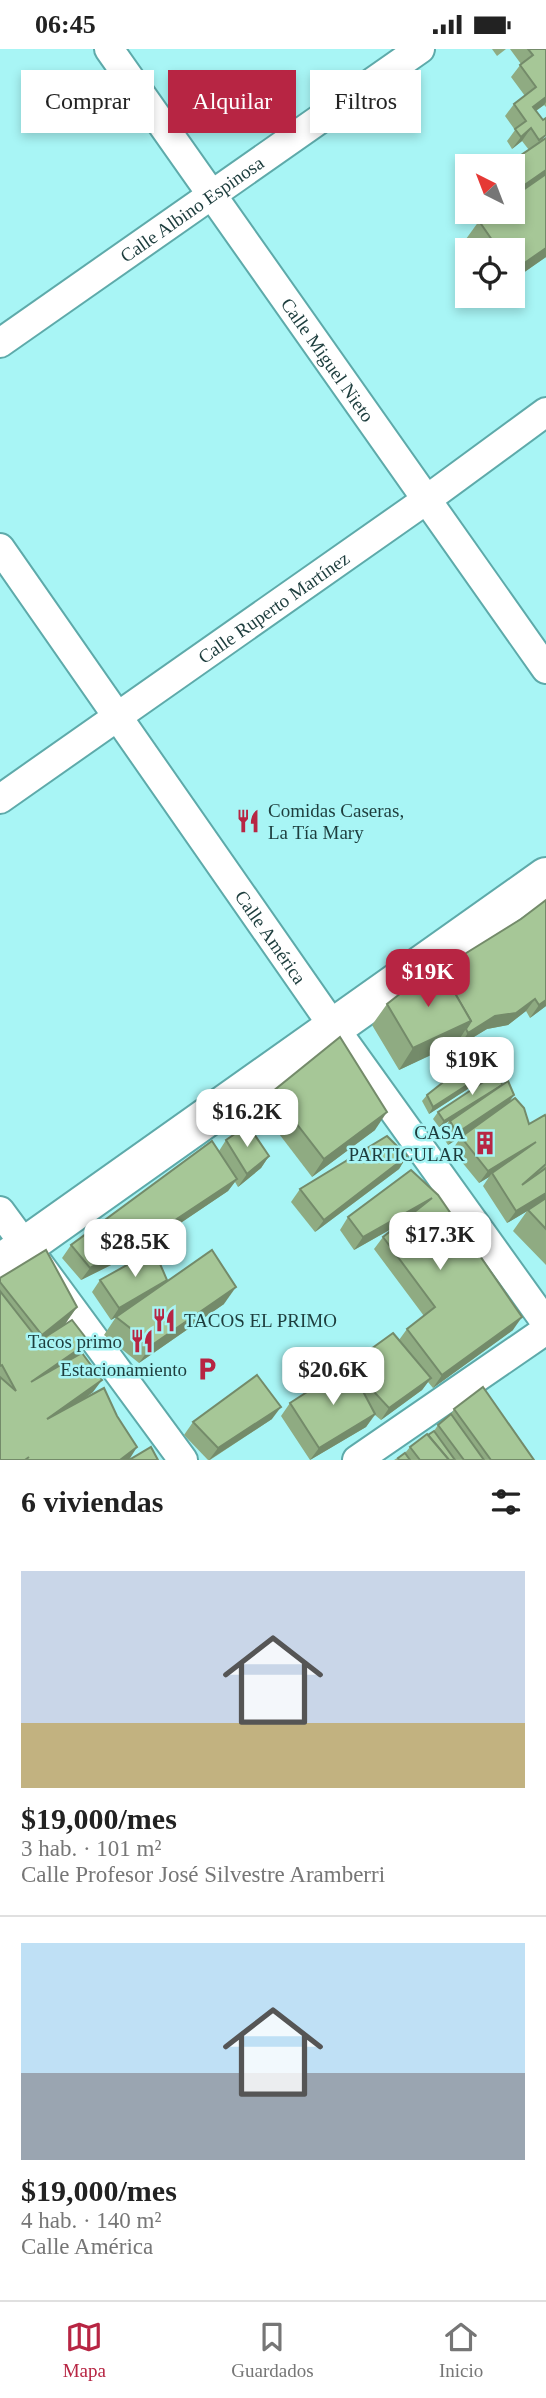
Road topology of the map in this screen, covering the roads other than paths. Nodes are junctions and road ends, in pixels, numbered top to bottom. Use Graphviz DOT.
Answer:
graph roads {
  1 [pos="109,49"];
  2 [pos="420,49"];
  3 [pos="211,197"];
  4 [pos="0,343"];
  5 [pos="546,412"];
  6 [pos="426,500"];
  7 [pos="0,548"];
  8 [pos="546,669"];
  9 [pos="116,717"];
  10 [pos="0,799"];
  11 [pos="546,877"];
  12 [pos="333,1026"];
  13 [pos="0,1211"];
  14 [pos="12,1255"];
  15 [pos="546,1323"];
  16 [pos="546,1330"];
  17 [pos="183,1460"];
  18 [pos="357,1460"];
  1 -- 3 [label="street, Calle Miguel Nieto"];
  2 -- 3 [label="street, Calle Albino Espinosa"];
  3 -- 4 [label="street, Calle Albino Espinosa"];
  3 -- 6 [label="street, Calle Miguel Nieto"];
  5 -- 6 [label="street, Calle Ruperto Martínez"];
  6 -- 8 [label="street, Calle Miguel Nieto"];
  6 -- 9 [label="street, Calle Ruperto Martínez"];
  7 -- 9 [label="street, Calle América"];
  9 -- 10 [label="street, Calle Ruperto Martínez"];
  9 -- 12 [label="street, Calle América"];
  11 -- 12 [label="main road"];
  12 -- 14 [label="main road"];
  12 -- 15 [label="street, Calle América"];
  13 -- 14 [label="street"];
  14 -- 17 [label="street"];
  16 -- 18 [label="street"];
}
